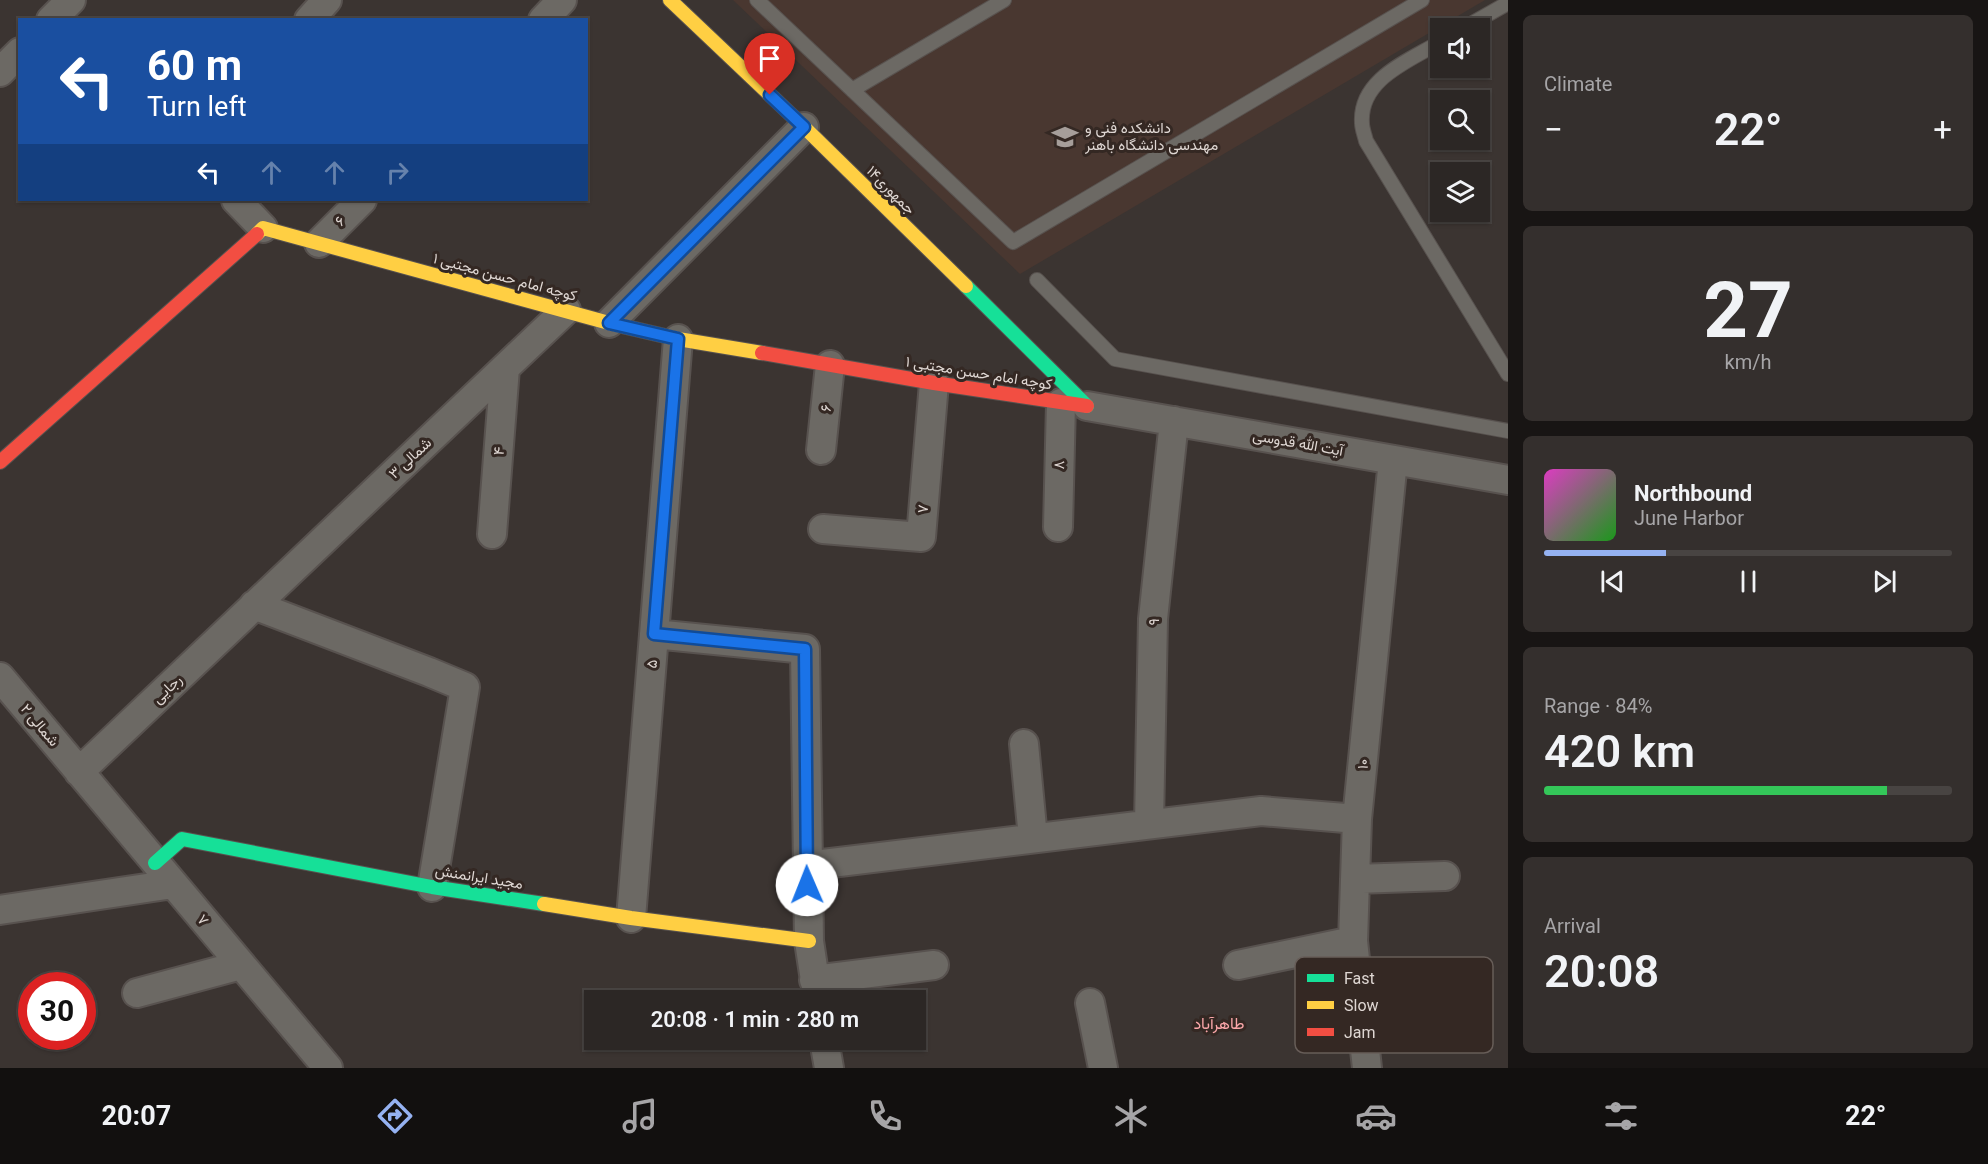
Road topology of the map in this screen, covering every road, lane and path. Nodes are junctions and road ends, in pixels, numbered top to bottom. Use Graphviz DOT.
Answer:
graph roads {
  1 [pos="71,0"];
  2 [pos="327,0"];
  3 [pos="562,0"];
  4 [pos="670,0"];
  5 [pos="757,0"];
  6 [pos="1004,0"];
  7 [pos="1422,0"];
  8 [pos="1508,3"];
  9 [pos="53,18"];
  10 [pos="311,18"];
  11 [pos="545,18"];
  12 [pos="1482,18"];
  13 [pos="1430,48"];
  14 [pos="18,54"];
  15 [pos="0,72"];
  16 [pos="18,78"];
  17 [pos="852,90"];
  18 [pos="804,127"];
  19 [pos="237,201"];
  20 [pos="361,201"];
  21 [pos="263,228"];
  22 [pos="319,243"];
  23 [pos="1037,280"];
  24 [pos="566,310"];
  25 [pos="609,323"];
  26 [pos="678,339"];
  27 [pos="830,365"];
  28 [pos="505,368"];
  29 [pos="1508,374"];
  30 [pos="934,383"];
  31 [pos="1074,404"];
  32 [pos="1174,421"];
  33 [pos="1508,431"];
  34 [pos="821,450"];
  35 [pos="1393,460"];
  36 [pos="0,462"];
  37 [pos="1508,480"];
  38 [pos="1058,527"];
  39 [pos="824,529"];
  40 [pos="492,534"];
  41 [pos="254,606"];
  42 [pos="654,634"];
  43 [pos="0,677"];
  44 [pos="1024,744"];
  45 [pos="79,772"];
  46 [pos="1357,819"];
  47 [pos="1149,824"];
  48 [pos="1033,838"];
  49 [pos="155,862"];
  50 [pos="806,866"];
  51 [pos="1445,876"];
  52 [pos="1355,879"];
  53 [pos="173,884"];
  54 [pos="432,887"];
  55 [pos="0,910"];
  56 [pos="631,918"];
  57 [pos="809,941"];
  58 [pos="1353,941"];
  59 [pos="1355,957"];
  60 [pos="1238,964"];
  61 [pos="241,965"];
  62 [pos="934,965"];
  63 [pos="816,990"];
  64 [pos="137,993"];
  65 [pos="1090,1003"];
  66 [pos="826,1050"];
  67 [pos="1365,1053"];
  68 [pos="328,1068"];
  69 [pos="829,1068"];
  70 [pos="1103,1068"];
  71 [pos="1367,1068"];
  1 -- 9 [label="street"];
  2 -- 10 [label="street"];
  3 -- 11 [label="street"];
  4 -- 18 [label="street, جمهوری۱۴"];
  5 -- 17 [label="lane"];
  6 -- 17 [label="lane"];
  7 -- 17 [label="lane"];
  8 -- 12 [label="lane"];
  13 -- 29 [label="lane"];
  14 -- 15 [label="street"];
  15 -- 16 [label="street"];
  18 -- 25 [label="street"];
  18 -- 31 [label="street, جمهوری۱۴"];
  19 -- 21 [label="street"];
  20 -- 22 [label="street, ۶"];
  21 -- 22 [label="street, کوچه امام حسن مجتبی ۱"];
  21 -- 36 [label="street"];
  22 -- 24 [label="street, کوچه امام حسن مجتبی ۱"];
  23 -- 33 [label="lane"];
  24 -- 25 [label="street, کوچه امام حسن مجتبی ۱"];
  24 -- 28 [label="street, ۳ شمالی"];
  25 -- 26 [label="street, کوچه امام حسن مجتبی ۱"];
  26 -- 27 [label="street, کوچه امام حسن مجتبی ۱"];
  26 -- 42 [label="street, ۵"];
  27 -- 30 [label="street, کوچه امام حسن مجتبی ۱"];
  27 -- 34 [label="street, ۶"];
  28 -- 40 [label="street, ۴"];
  28 -- 41 [label="street, ۳ شمالی"];
  30 -- 31 [label="street, کوچه امام حسن مجتبی ۱"];
  30 -- 39 [label="street, ۷"];
  31 -- 32 [label="street, آیت الله قدوسی"];
  31 -- 38 [label="street, ۸"];
  32 -- 35 [label="street, آیت الله قدوسی"];
  32 -- 47 [label="street, ۹"];
  35 -- 37 [label="street, آیت الله قدوسی"];
  35 -- 46 [label="street, ۱۰"];
  41 -- 45 [label="street, رجایی"];
  41 -- 54 [label="street"];
  42 -- 50 [label="street"];
  42 -- 56 [label="street, ۵"];
  43 -- 45 [label="street, ۲ شمالی"];
  44 -- 48 [label="street"];
  45 -- 49 [label="street, ۷"];
  46 -- 47 [label="street"];
  46 -- 52 [label="street, ۱۰"];
  47 -- 48 [label="street"];
  48 -- 50 [label="street"];
  49 -- 53 [label="street, ۷"];
  49 -- 54 [label="street, مجید ایرانمنش"];
  50 -- 57 [label="street"];
  51 -- 52 [label="street"];
  52 -- 58 [label="street, ۱۰"];
  53 -- 55 [label="street"];
  53 -- 61 [label="street, ۷"];
  54 -- 56 [label="street, مجید ایرانمنش"];
  56 -- 57 [label="street, مجید ایرانمنش"];
  57 -- 63 [label="street"];
  58 -- 59 [label="street, ۱۰"];
  58 -- 60 [label="street"];
  61 -- 64 [label="street"];
  61 -- 68 [label="street, ۷"];
  62 -- 63 [label="street"];
  65 -- 70 [label="street"];
  66 -- 69 [label="street"];
  67 -- 71 [label="street, ۱۰"];
}
